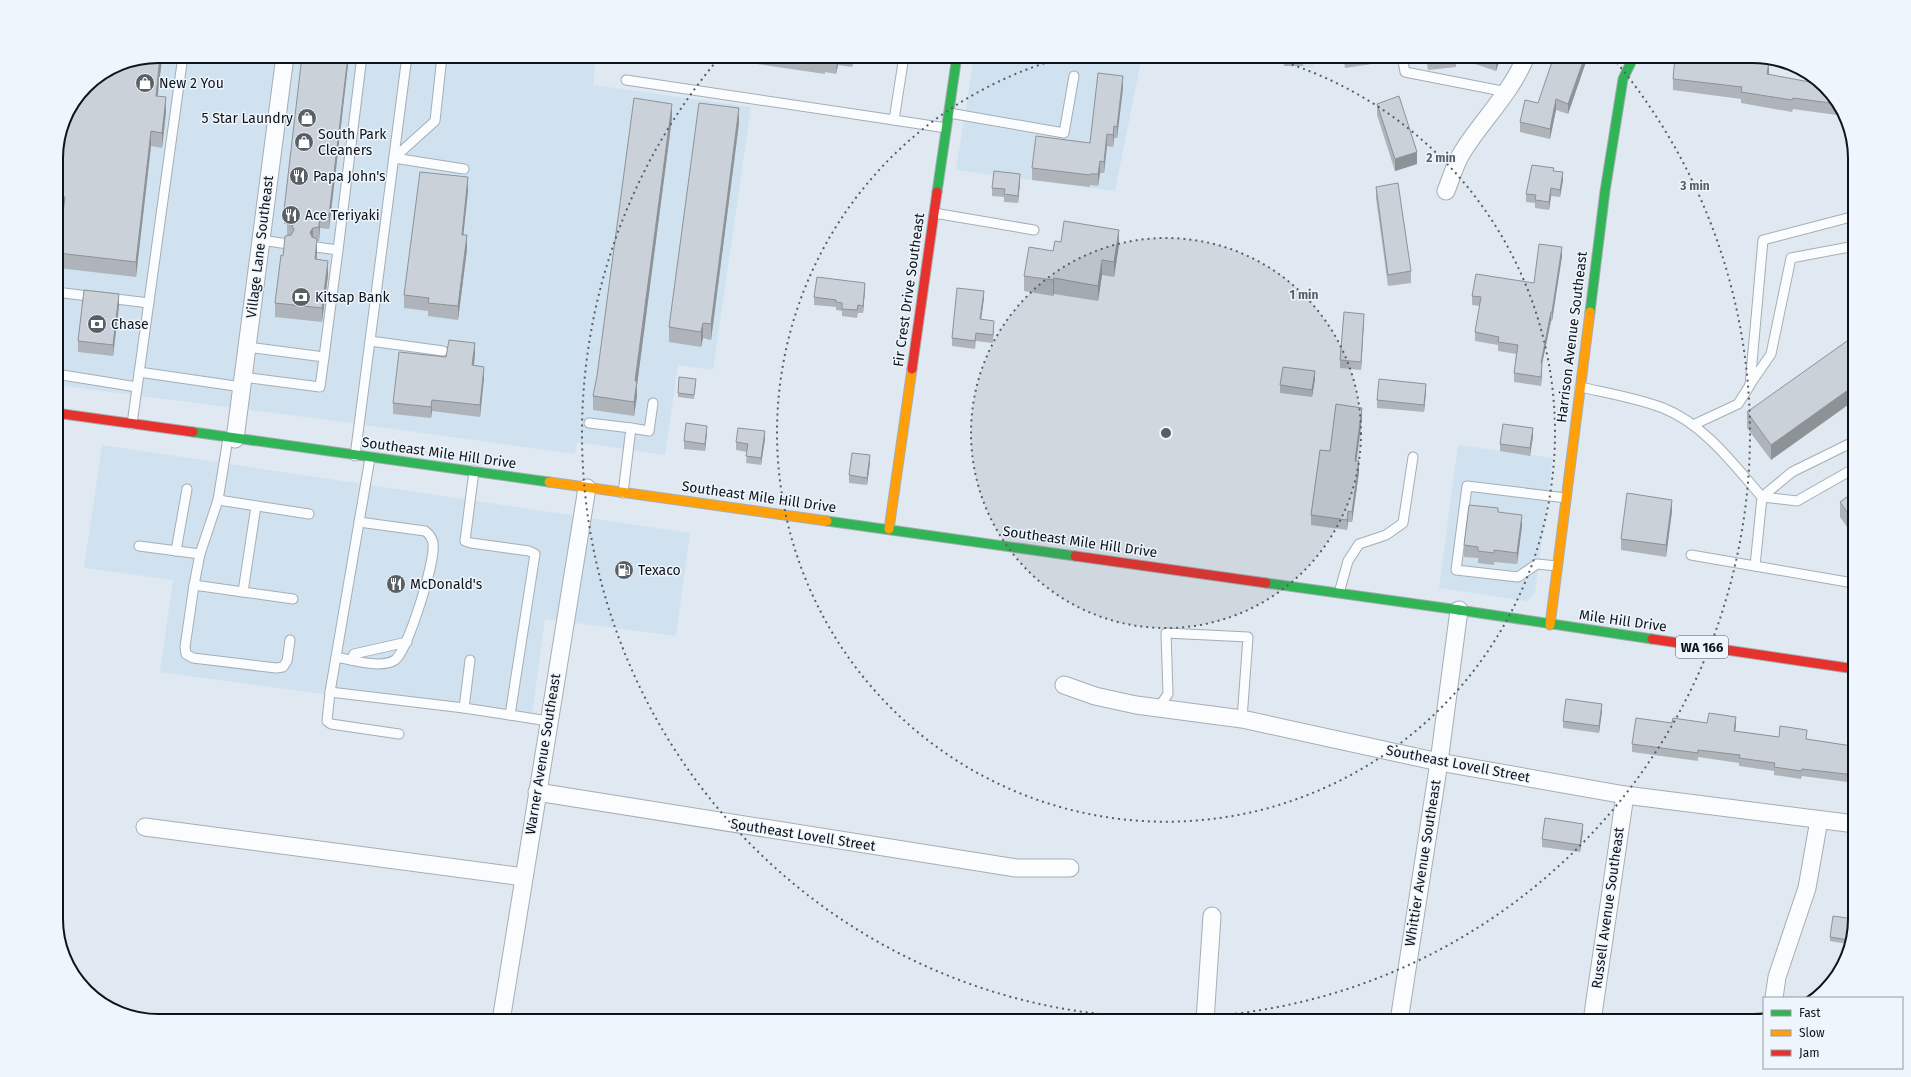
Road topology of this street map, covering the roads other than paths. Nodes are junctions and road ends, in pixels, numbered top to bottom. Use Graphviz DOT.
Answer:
graph roads {
  1 [pos="182,63"];
  2 [pos="284,63"];
  3 [pos="361,63"];
  4 [pos="406,63"];
  5 [pos="441,63"];
  6 [pos="903,63"];
  7 [pos="956,63"];
  8 [pos="1403,63"];
  9 [pos="1523,63"];
  10 [pos="1631,63"];
  11 [pos="1074,76"];
  12 [pos="626,80"];
  13 [pos="1507,92"];
  14 [pos="949,113"];
  15 [pos="894,120"];
  16 [pos="947,129"];
  17 [pos="394,158"];
  18 [pos="464,168"];
  19 [pos="1446,191"];
  20 [pos="934,213"];
  21 [pos="1848,218"];
  22 [pos="1034,230"];
  23 [pos="261,240"];
  24 [pos="288,244"];
  25 [pos="316,247"];
  26 [pos="1848,247"];
  27 [pos="338,250"];
  28 [pos="63,293"];
  29 [pos="149,303"];
  30 [pos="370,340"];
  31 [pos="247,347"];
  32 [pos="443,351"];
  33 [pos="324,357"];
  34 [pos="139,372"];
  35 [pos="63,375"];
  36 [pos="243,382"];
  37 [pos="1750,385"];
  38 [pos="137,387"];
  39 [pos="1580,387"];
  40 [pos="653,403"];
  41 [pos="63,414"];
  42 [pos="589,423"];
  43 [pos="132,424"];
  44 [pos="1693,425"];
  45 [pos="631,428"];
  46 [pos="231,438"];
  47 [pos="1848,444"];
  48 [pos="355,456"];
  49 [pos="1413,457"];
  50 [pos="370,458"];
  51 [pos="474,471"];
  52 [pos="1848,472"];
  53 [pos="587,488"];
  54 [pos="187,489"];
  55 [pos="623,493"];
  56 [pos="1762,497"];
  57 [pos="1566,498"];
  58 [pos="218,500"];
  59 [pos="256,506"];
  60 [pos="309,514"];
  61 [pos="359,522"];
  62 [pos="889,529"];
  63 [pos="139,546"];
  64 [pos="176,551"];
  65 [pos="200,554"];
  66 [pos="1691,555"];
  67 [pos="1557,566"];
  68 [pos="1755,566"];
  69 [pos="1848,581"];
  70 [pos="194,585"];
  71 [pos="243,592"];
  72 [pos="1339,593"];
  73 [pos="293,599"];
  74 [pos="1459,610"];
  75 [pos="1550,625"];
  76 [pos="290,640"];
  77 [pos="407,642"];
  78 [pos="336,657"];
  79 [pos="351,660"];
  80 [pos="470,660"];
  81 [pos="1848,668"];
  82 [pos="1064,685"];
  83 [pos="330,692"];
  84 [pos="464,708"];
  85 [pos="1158,708"];
  86 [pos="510,715"];
  87 [pos="1242,719"];
  88 [pos="548,720"];
  89 [pos="399,734"];
  90 [pos="1439,762"];
  91 [pos="537,792"];
  92 [pos="1625,794"];
  93 [pos="1819,820"];
  94 [pos="1848,823"];
  95 [pos="145,827"];
  96 [pos="1070,868"];
  97 [pos="524,877"];
  98 [pos="1212,916"];
  99 [pos="1774,997"];
  100 [pos="503,1014"];
  101 [pos="1205,1014"];
  102 [pos="1400,1014"];
  103 [pos="1593,1014"];
  1 -- 29 [label="lane"];
  2 -- 23 [label="street, Village Lane Southeast"];
  3 -- 27 [label="lane"];
  4 -- 17 [label="lane"];
  5 -- 17 [label="lane"];
  6 -- 15 [label="lane"];
  7 -- 14 [label="main road, Fir Crest Drive Southeast"];
  8 -- 13 [label="lane"];
  9 -- 13 [label="street"];
  10 -- 39 [label="main road, Harrison Avenue Southeast"];
  11 -- 14 [label="lane"];
  12 -- 15 [label="lane"];
  13 -- 19 [label="street"];
  14 -- 16 [label="main road, Fir Crest Drive Southeast"];
  15 -- 16 [label="lane"];
  16 -- 20 [label="main road, Fir Crest Drive Southeast"];
  17 -- 18 [label="lane"];
  17 -- 30 [label="lane"];
  20 -- 22 [label="lane"];
  20 -- 62 [label="main road, Fir Crest Drive Southeast"];
  21 -- 37 [label="lane"];
  23 -- 24 [label="lane"];
  23 -- 31 [label="street, Village Lane Southeast"];
  25 -- 27 [label="lane"];
  26 -- 37 [label="lane"];
  27 -- 33 [label="lane"];
  28 -- 29 [label="lane"];
  29 -- 34 [label="lane"];
  30 -- 32 [label="lane"];
  30 -- 48 [label="lane"];
  31 -- 33 [label="lane"];
  31 -- 36 [label="street, Village Lane Southeast"];
  33 -- 36 [label="lane"];
  34 -- 36 [label="lane"];
  34 -- 38 [label="lane"];
  35 -- 38 [label="lane"];
  36 -- 46 [label="street, Village Lane Southeast"];
  37 -- 44 [label="lane"];
  38 -- 43 [label="lane"];
  39 -- 44 [label="lane"];
  39 -- 57 [label="main road, Harrison Avenue Southeast"];
  40 -- 45 [label="lane"];
  41 -- 43 [label="main road, Southeast Mile Hill Drive"];
  42 -- 45 [label="lane"];
  43 -- 46 [label="main road, Southeast Mile Hill Drive"];
  44 -- 56 [label="lane"];
  45 -- 55 [label="lane"];
  46 -- 48 [label="main road, Southeast Mile Hill Drive"];
  46 -- 58 [label="lane"];
  47 -- 56 [label="lane"];
  48 -- 50 [label="main road, Southeast Mile Hill Drive"];
  49 -- 72 [label="lane"];
  50 -- 51 [label="main road, Southeast Mile Hill Drive"];
  50 -- 61 [label="lane"];
  51 -- 53 [label="main road, Southeast Mile Hill Drive"];
  51 -- 86 [label="lane"];
  52 -- 56 [label="lane"];
  53 -- 55 [label="main road, Southeast Mile Hill Drive"];
  53 -- 88 [label="street, Warner Avenue Southeast"];
  54 -- 64 [label="lane"];
  55 -- 62 [label="main road, Southeast Mile Hill Drive"];
  56 -- 68 [label="lane"];
  57 -- 67 [label="main road, Harrison Avenue Southeast"];
  57 -- 67 [label="lane"];
  58 -- 59 [label="lane"];
  58 -- 65 [label="lane"];
  59 -- 60 [label="lane"];
  59 -- 71 [label="lane"];
  61 -- 77 [label="lane"];
  61 -- 78 [label="lane"];
  62 -- 72 [label="main road, Southeast Mile Hill Drive"];
  63 -- 64 [label="lane"];
  64 -- 65 [label="lane"];
  65 -- 70 [label="lane"];
  66 -- 68 [label="lane"];
  67 -- 75 [label="main road, Harrison Avenue Southeast"];
  68 -- 69 [label="lane"];
  70 -- 71 [label="lane"];
  70 -- 76 [label="lane"];
  71 -- 73 [label="lane"];
  72 -- 74 [label="main road, Southeast Mile Hill Drive"];
  74 -- 75 [label="main road, Mile Hill Drive / WA 166"];
  74 -- 90 [label="street, Whittier Avenue Southeast"];
  75 -- 81 [label="main road, Mile Hill Drive / WA 166"];
  77 -- 79 [label="lane"];
  77 -- 79 [label="lane"];
  78 -- 79 [label="lane"];
  78 -- 83 [label="lane"];
  80 -- 84 [label="lane"];
  82 -- 85 [label="street, Southeast Lovell Street"];
  83 -- 84 [label="lane"];
  83 -- 89 [label="lane"];
  84 -- 86 [label="lane"];
  85 -- 87 [label="street, Southeast Lovell Street"];
  85 -- 87 [label="lane"];
  86 -- 88 [label="lane"];
  87 -- 90 [label="street, Southeast Lovell Street"];
  88 -- 91 [label="street, Warner Avenue Southeast"];
  90 -- 92 [label="street, Southeast Lovell Street"];
  90 -- 102 [label="street, Whittier Avenue Southeast"];
  91 -- 96 [label="street, Southeast Lovell Street"];
  91 -- 97 [label="street, Warner Avenue Southeast"];
  92 -- 93 [label="street, Southeast Lovell Street"];
  92 -- 103 [label="street, Russell Avenue Southeast"];
  93 -- 94 [label="street, Southeast Lovell Street"];
  93 -- 99 [label="street"];
  95 -- 97 [label="street"];
  97 -- 100 [label="street, Warner Avenue Southeast"];
  98 -- 101 [label="street"];
}
